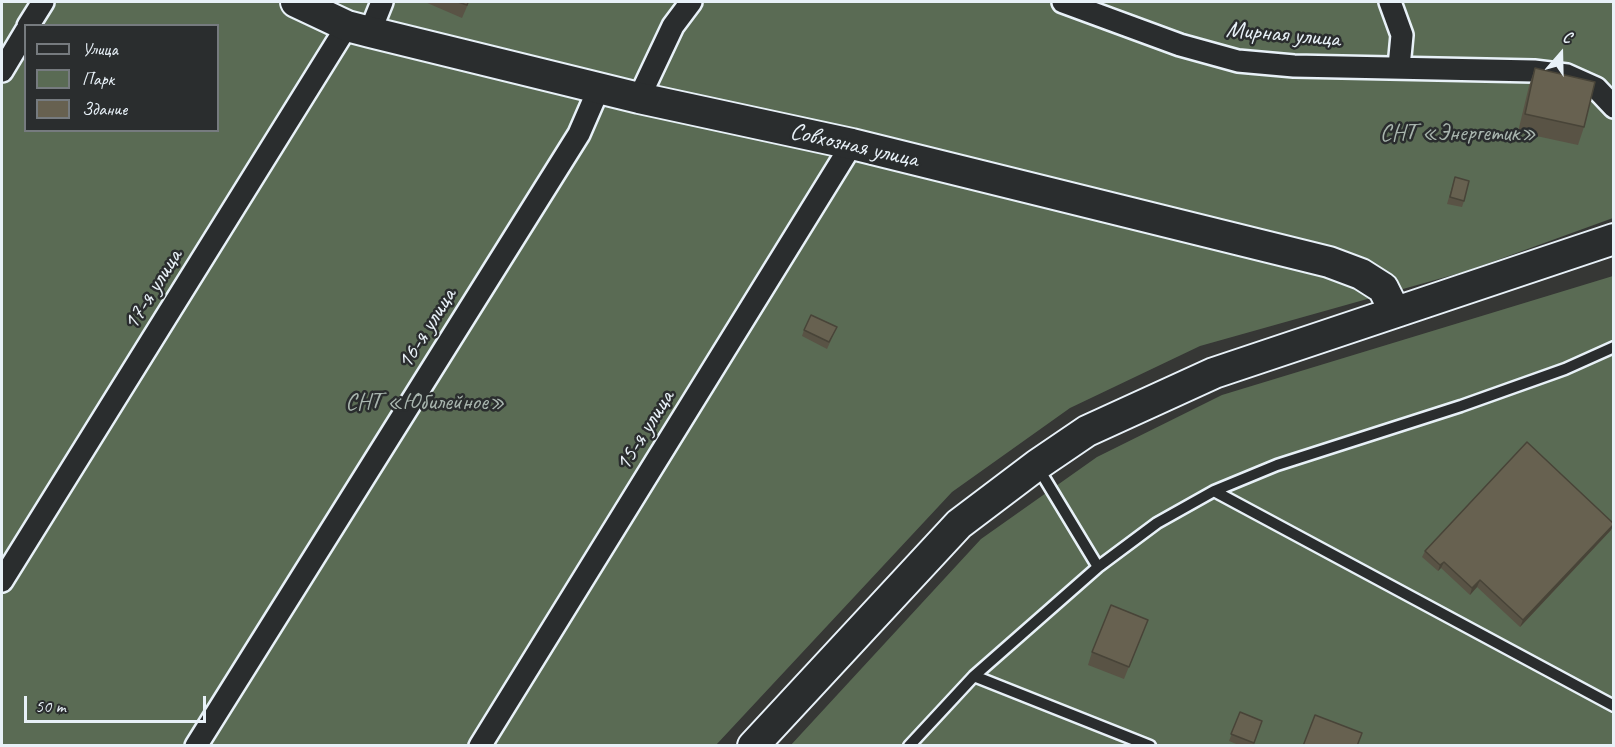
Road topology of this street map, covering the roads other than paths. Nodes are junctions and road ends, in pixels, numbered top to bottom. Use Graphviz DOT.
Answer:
graph roads {
  1 [pos="43,2"];
  2 [pos="296,2"];
  3 [pos="382,2"];
  4 [pos="691,2"];
  5 [pos="1063,2"];
  6 [pos="1390,2"];
  7 [pos="29,24"];
  8 [pos="358,29"];
  9 [pos="24,34"];
  10 [pos="1399,67"];
  11 [pos="2,71"];
  12 [pos="599,88"];
  13 [pos="639,98"];
  14 [pos="1614,107"];
  15 [pos="852,144"];
  16 [pos="1614,239"];
  17 [pos="1395,312"];
  18 [pos="1614,347"];
  19 [pos="1037,465"];
  20 [pos="1214,491"];
  21 [pos="1098,567"];
  22 [pos="2,580"];
  23 [pos="974,676"];
  24 [pos="1614,706"];
  25 [pos="196,746"];
  26 [pos="480,746"];
  27 [pos="753,746"];
  28 [pos="909,746"];
  29 [pos="1150,746"];
  1 -- 7 [label="street"];
  2 -- 8 [label="street, Совхозная улица"];
  3 -- 8 [label="street, 17-я улица"];
  4 -- 13 [label="street"];
  5 -- 10 [label="street, Мирная улица"];
  6 -- 10 [label="street"];
  8 -- 12 [label="street, Совхозная улица"];
  8 -- 22 [label="street, 17-я улица"];
  9 -- 11 [label="street"];
  10 -- 14 [label="street, Мирная улица"];
  12 -- 13 [label="street, Совхозная улица"];
  12 -- 25 [label="street, 16-я улица"];
  13 -- 15 [label="street, Совхозная улица"];
  15 -- 17 [label="street, Совхозная улица"];
  15 -- 26 [label="street, 15-я улица"];
  16 -- 17 [label="street"];
  17 -- 19 [label="street"];
  18 -- 20 [label="lane"];
  19 -- 21 [label="lane"];
  19 -- 27 [label="street"];
  20 -- 21 [label="lane"];
  20 -- 24 [label="lane"];
  21 -- 23 [label="lane"];
  23 -- 28 [label="lane"];
  23 -- 29 [label="lane"];
}
